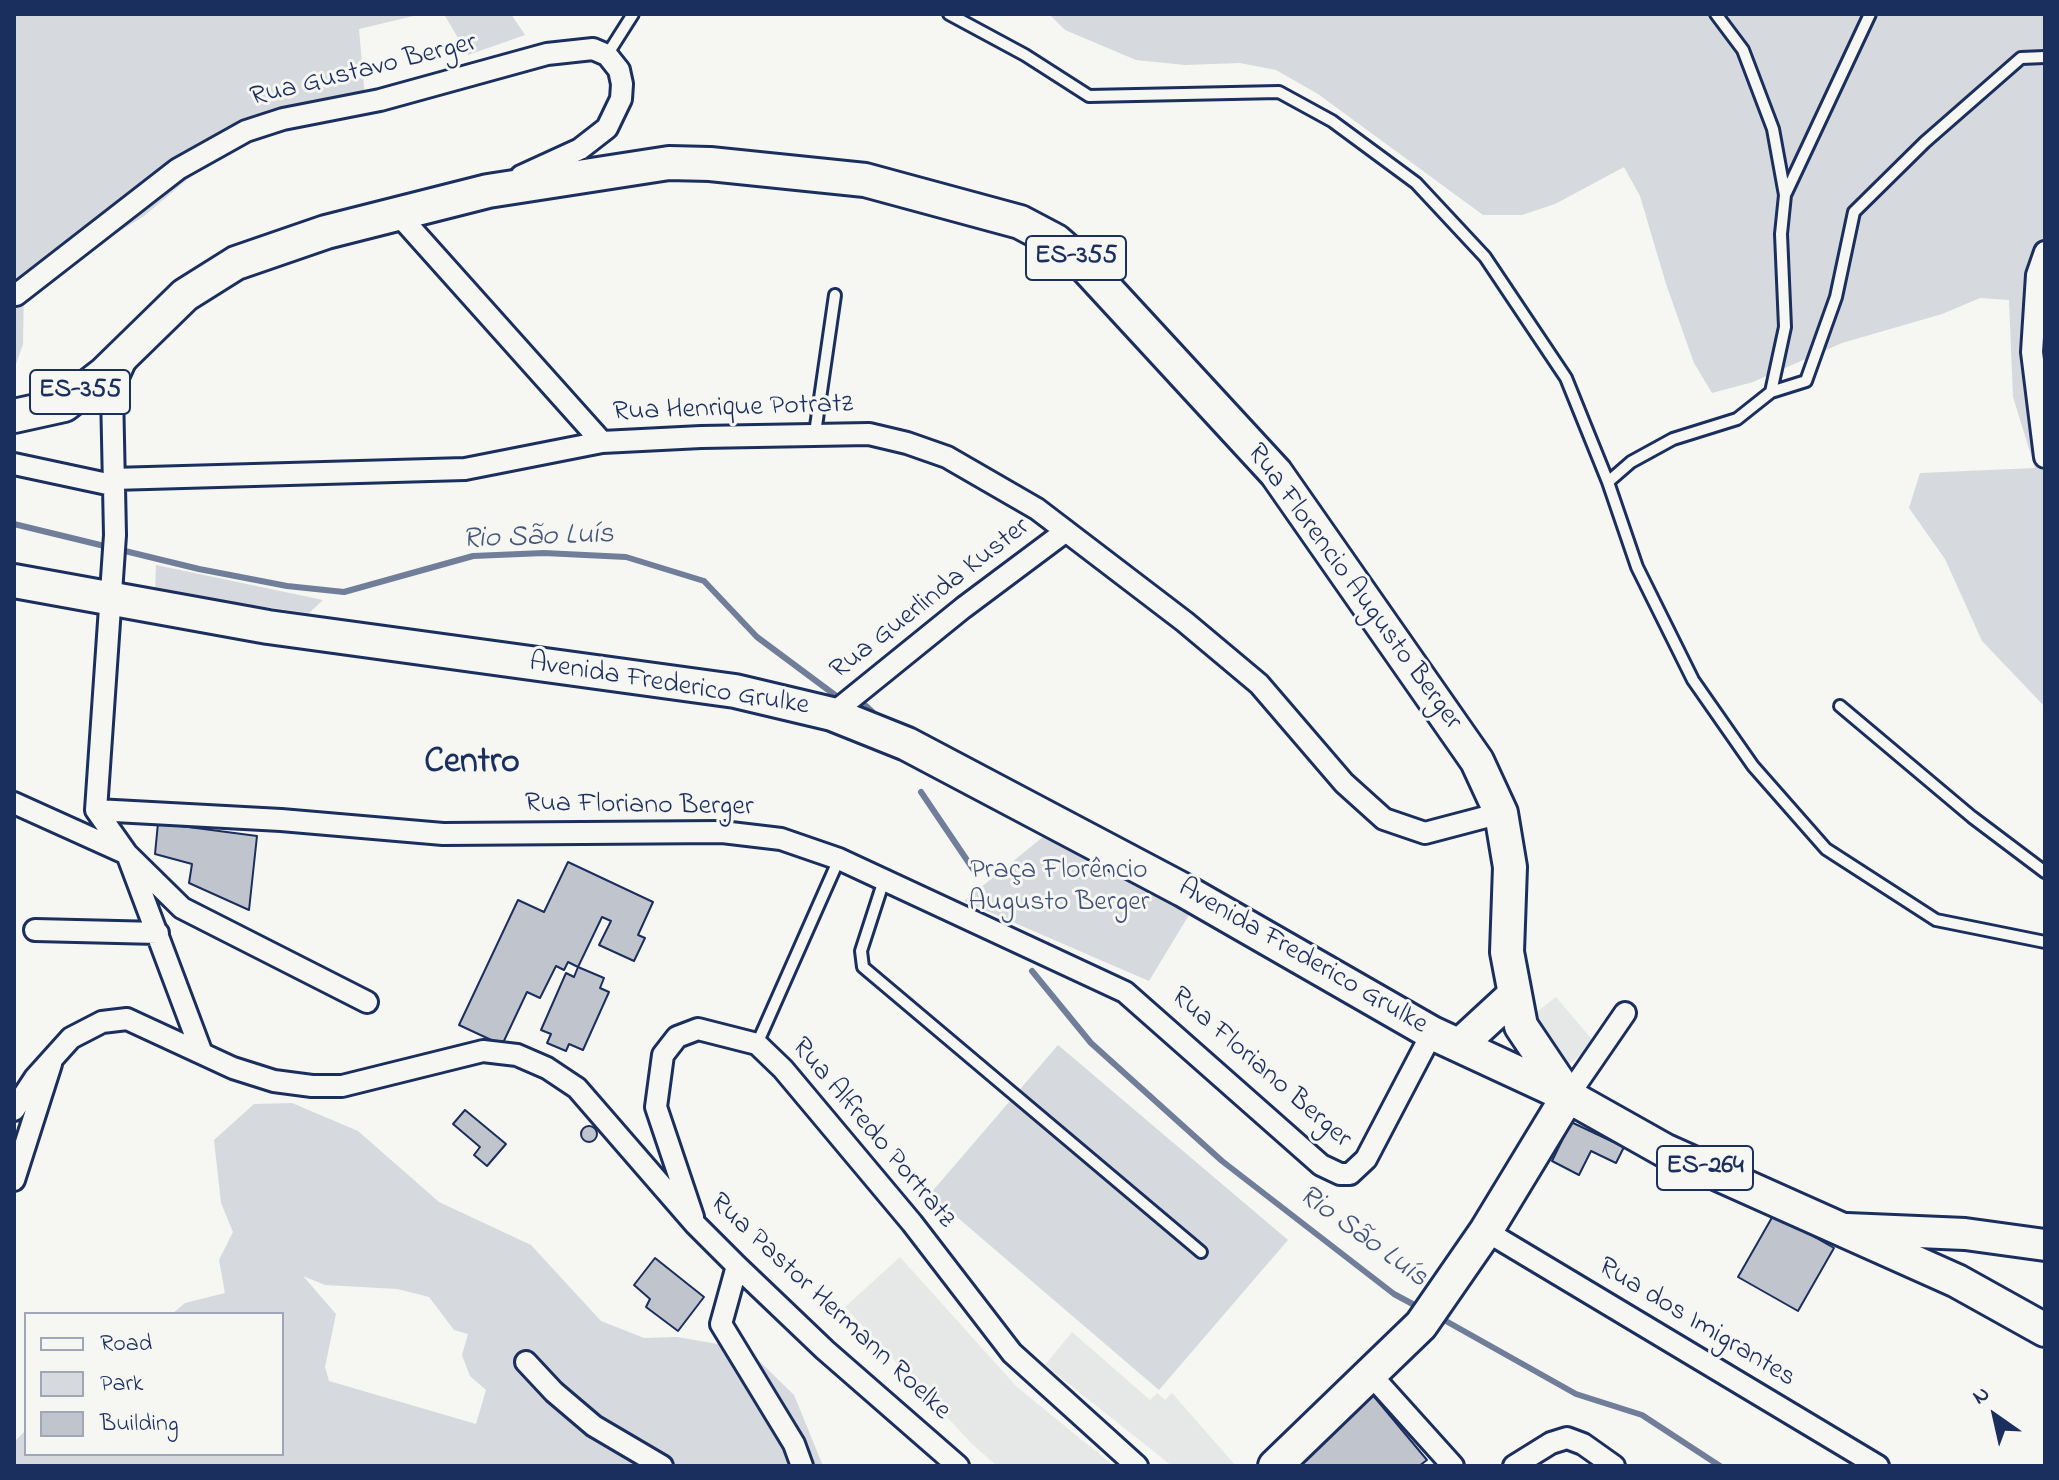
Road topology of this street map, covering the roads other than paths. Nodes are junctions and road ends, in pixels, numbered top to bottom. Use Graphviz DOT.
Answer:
graph roads {
  1 [pos="633,14"];
  2 [pos="949,14"];
  3 [pos="1716,14"];
  4 [pos="1870,14"];
  5 [pos="607,55"];
  6 [pos="2045,57"];
  7 [pos="488,191"];
  8 [pos="1785,195"];
  9 [pos="398,214"];
  10 [pos="2045,252"];
  11 [pos="16,295"];
  12 [pos="835,295"];
  13 [pos="133,344"];
  14 [pos="1771,392"];
  15 [pos="14,416"];
  16 [pos="815,433"];
  17 [pos="602,442"];
  18 [pos="2045,457"];
  19 [pos="14,464"];
  20 [pos="113,482"];
  21 [pos="1608,482"];
  22 [pos="1066,531"];
  23 [pos="14,581"];
  24 [pos="110,586"];
  25 [pos="1840,706"];
  26 [pos="832,714"];
  27 [pos="14,803"];
  28 [pos="96,810"];
  29 [pos="1501,813"];
  30 [pos="127,854"];
  31 [pos="839,859"];
  32 [pos="2045,872"];
  33 [pos="884,880"];
  34 [pos="35,930"];
  35 [pos="158,933"];
  36 [pos="2045,942"];
  37 [pos="1513,996"];
  38 [pos="367,1002"];
  39 [pos="1625,1013"];
  40 [pos="1446,1039"];
  41 [pos="757,1044"];
  42 [pos="201,1051"];
  43 [pos="52,1056"];
  44 [pos="1568,1096"];
  45 [pos="14,1110"];
  46 [pos="14,1180"];
  47 [pos="695,1224"];
  48 [pos="1847,1229"];
  49 [pos="1486,1231"];
  50 [pos="2045,1245"];
  51 [pos="1201,1252"];
  52 [pos="737,1266"];
  53 [pos="2045,1330"];
  54 [pos="526,1362"];
  55 [pos="1372,1376"];
  56 [pos="662,1466"];
  57 [pos="802,1466"];
  58 [pos="958,1466"];
  59 [pos="1137,1466"];
  60 [pos="1275,1466"];
  61 [pos="1453,1466"];
  62 [pos="1514,1466"];
  63 [pos="1614,1466"];
  64 [pos="1878,1466"];
  1 -- 5 [label="lane"];
  2 -- 21 [label="lane"];
  3 -- 8 [label="lane"];
  4 -- 8 [label="lane"];
  5 -- 7 [label="street"];
  5 -- 11 [label="street, Rua Gustavo Berger"];
  6 -- 14 [label="lane"];
  7 -- 9 [label="main road, Rua Florencio Augusto Berger / ES-355"];
  7 -- 29 [label="main road, Rua Florencio Augusto Berger / ES-355"];
  8 -- 14 [label="lane"];
  9 -- 13 [label="main road, Rua Florencio Augusto Berger / ES-355"];
  9 -- 17 [label="street"];
  10 -- 18 [label="street"];
  12 -- 16 [label="lane"];
  13 -- 15 [label="main road, Rua Florencio Augusto Berger / ES-355"];
  13 -- 20 [label="street"];
  14 -- 21 [label="lane"];
  16 -- 17 [label="street, Rua Henrique Potratz"];
  16 -- 22 [label="street, Rua Henrique Potratz"];
  17 -- 20 [label="street, Rua Henrique Potratz"];
  19 -- 20 [label="street, Rua Henrique Potratz"];
  20 -- 24 [label="street"];
  21 -- 36 [label="lane"];
  22 -- 26 [label="street, Rua Guerlinda Kuster"];
  22 -- 29 [label="street, Rua Henrique Potratz"];
  23 -- 24 [label="main road, Avenida Frederico Grulke"];
  24 -- 26 [label="main road, Avenida Frederico Grulke"];
  24 -- 28 [label="street"];
  25 -- 32 [label="lane"];
  26 -- 40 [label="main road, Avenida Frederico Grulke"];
  27 -- 30 [label="street"];
  28 -- 30 [label="street"];
  28 -- 31 [label="street, Rua Floriano Berger"];
  29 -- 37 [label="main road, Rua Florencio Augusto Berger / ES-355"];
  30 -- 35 [label="street"];
  30 -- 38 [label="street"];
  31 -- 33 [label="street, Rua Floriano Berger"];
  31 -- 41 [label="lane"];
  33 -- 40 [label="street, Rua Floriano Berger"];
  33 -- 51 [label="lane"];
  34 -- 35 [label="street"];
  35 -- 42 [label="street"];
  37 -- 40 [label="main road"];
  37 -- 44 [label="main road, Rua Florencio Augusto Berger / ES-355"];
  39 -- 44 [label="street"];
  40 -- 44 [label="main road, Avenida Frederico Grulke"];
  41 -- 47 [label="street, Rua Alfredo Portratz"];
  41 -- 59 [label="street, Rua Alfredo Portratz"];
  42 -- 43 [label="street, Rua Pastor Hermann Roelke"];
  42 -- 47 [label="street, Rua Pastor Hermann Roelke"];
  43 -- 45 [label="street, Rua Pastor Hermann Roelke"];
  43 -- 46 [label="street"];
  44 -- 48 [label="main road, Avenida Frederico Grulke / ES-264"];
  44 -- 49 [label="main road"];
  47 -- 52 [label="street, Rua Pastor Hermann Roelke"];
  48 -- 50 [label="street"];
  48 -- 53 [label="main road, Avenida Frederico Grulke / ES-264"];
  49 -- 55 [label="main road"];
  49 -- 64 [label="street, Rua dos Imigrantes"];
  52 -- 57 [label="street"];
  52 -- 58 [label="street, Rua Pastor Hermann Roelke"];
  54 -- 56 [label="street"];
  55 -- 60 [label="main road"];
  55 -- 61 [label="street"];
  62 -- 63 [label="street"];
}
